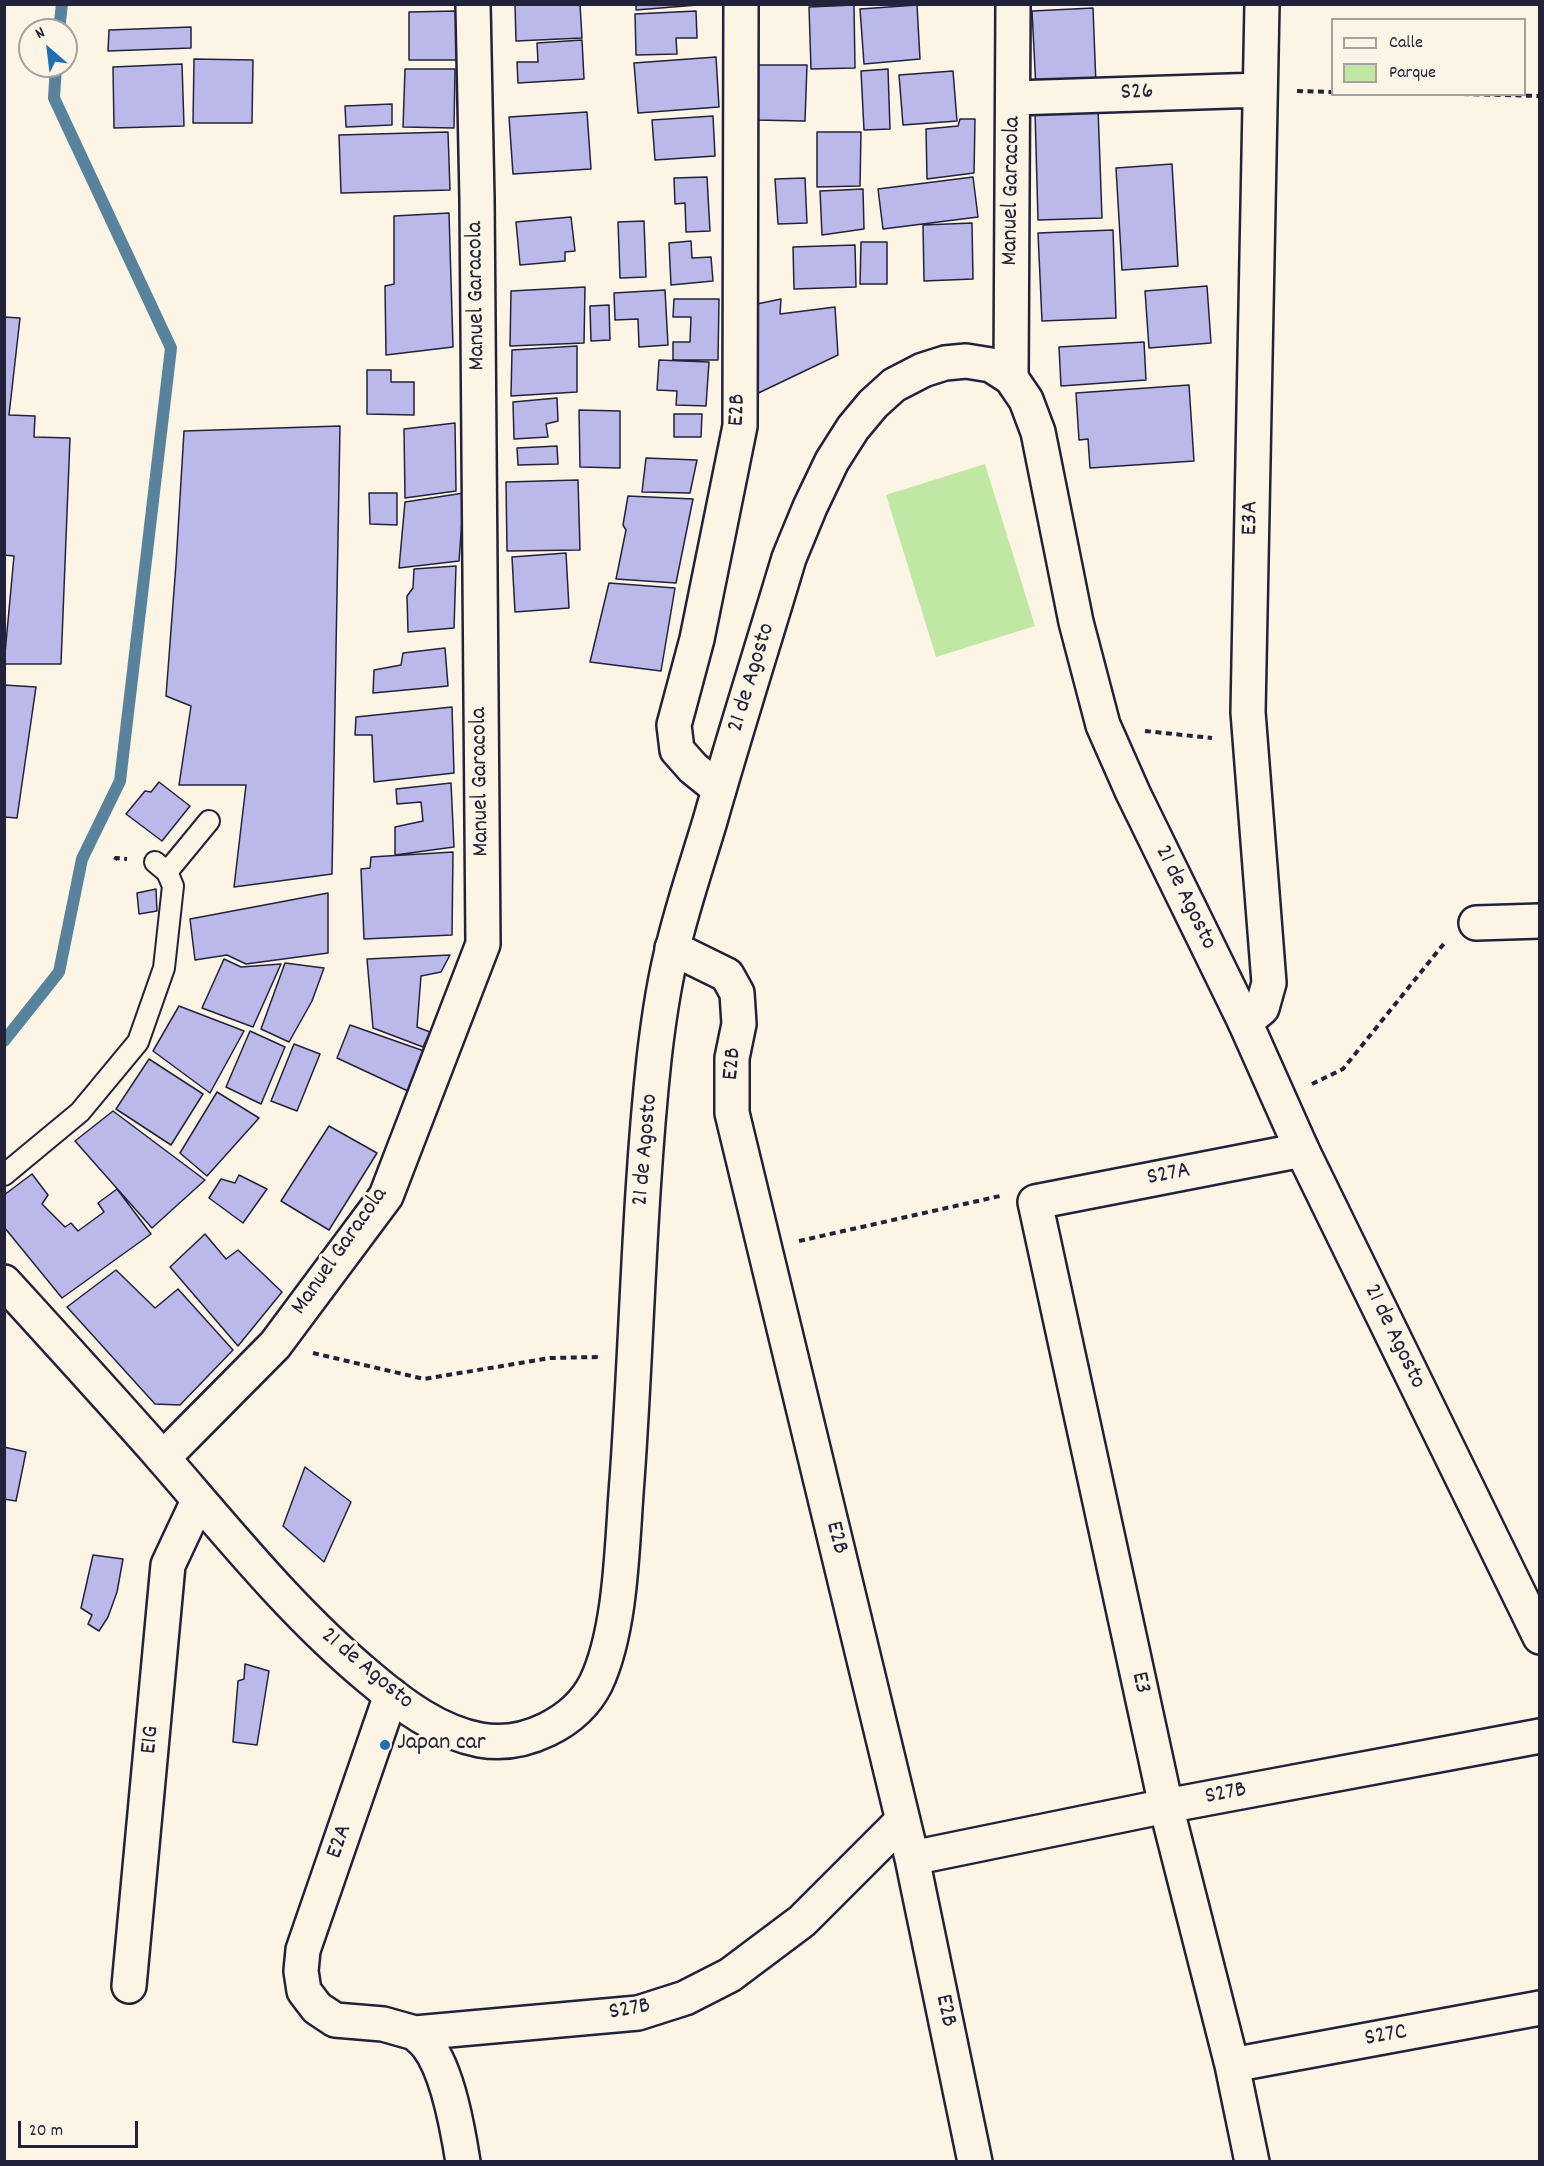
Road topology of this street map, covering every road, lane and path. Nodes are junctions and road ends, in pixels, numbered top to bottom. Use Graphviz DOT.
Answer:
graph roads {
  1 [pos="473,4"];
  2 [pos="741,4"];
  3 [pos="1014,4"];
  4 [pos="1262,4"];
  5 [pos="1260,90"];
  6 [pos="1014,98"];
  7 [pos="1011,378"];
  8 [pos="1248,712"];
  9 [pos="1103,725"];
  10 [pos="719,789"];
  11 [pos="209,821"];
  12 [pos="1539,921"];
  13 [pos="1476,923"];
  14 [pos="672,948"];
  15 [pos="1245,1022"];
  16 [pos="1279,1100"];
  17 [pos="1302,1150"];
  18 [pos="4,1174"];
  19 [pos="1022,1198"];
  20 [pos="795,1242"];
  21 [pos="4,1282"];
  22 [pos="275,1344"];
  23 [pos="635,1357"];
  24 [pos="163,1458"];
  25 [pos="198,1501"];
  26 [pos="1539,1637"];
  27 [pos="391,1695"];
  28 [pos="1539,1736"];
  29 [pos="1166,1806"];
  30 [pos="903,1820"];
  31 [pos="912,1858"];
  32 [pos="129,1986"];
  33 [pos="304,1991"];
  34 [pos="1539,2008"];
  35 [pos="415,2033"];
  36 [pos="1232,2065"];
  37 [pos="463,2162"];
  38 [pos="975,2162"];
  39 [pos="1252,2162"];
  1 -- 22 [label="street, Manuel Garacola"];
  2 -- 10 [label="street, E2B"];
  3 -- 6 [label="street, Manuel Garacola"];
  4 -- 5 [label="street, E3A"];
  5 -- 6 [label="street, S26"];
  5 -- 8 [label="street, E3A"];
  6 -- 7 [label="street, Manuel Garacola"];
  7 -- 9 [label="street, 21 de Agosto"];
  7 -- 10 [label="street, 21 de Agosto"];
  8 -- 9 [label="path"];
  8 -- 15 [label="street, E3A"];
  9 -- 15 [label="street, 21 de Agosto"];
  10 -- 14 [label="street, 21 de Agosto"];
  11 -- 18 [label="lane"];
  12 -- 13 [label="street"];
  13 -- 16 [label="path"];
  14 -- 23 [label="street, 21 de Agosto"];
  14 -- 30 [label="street, E2B"];
  15 -- 16 [label="street, 21 de Agosto"];
  16 -- 17 [label="street, 21 de Agosto"];
  17 -- 19 [label="street, S27A"];
  17 -- 26 [label="street, 21 de Agosto"];
  19 -- 20 [label="path"];
  19 -- 29 [label="street, E3"];
  21 -- 24 [label="street, 21 de Agosto"];
  22 -- 23 [label="path"];
  22 -- 24 [label="street, Manuel Garacola"];
  23 -- 27 [label="street, 21 de Agosto"];
  24 -- 25 [label="street, 21 de Agosto"];
  25 -- 27 [label="street, 21 de Agosto"];
  25 -- 32 [label="street, E1G"];
  27 -- 33 [label="street, E2A"];
  28 -- 29 [label="street, S27B"];
  29 -- 31 [label="street, S27B"];
  29 -- 36 [label="street, E3"];
  30 -- 31 [label="street, E2B"];
  30 -- 35 [label="street, S27B"];
  31 -- 38 [label="street, E2B"];
  33 -- 35 [label="street, S27B"];
  34 -- 36 [label="street, S27C"];
  35 -- 37 [label="street"];
  36 -- 39 [label="street, E3"];
}
